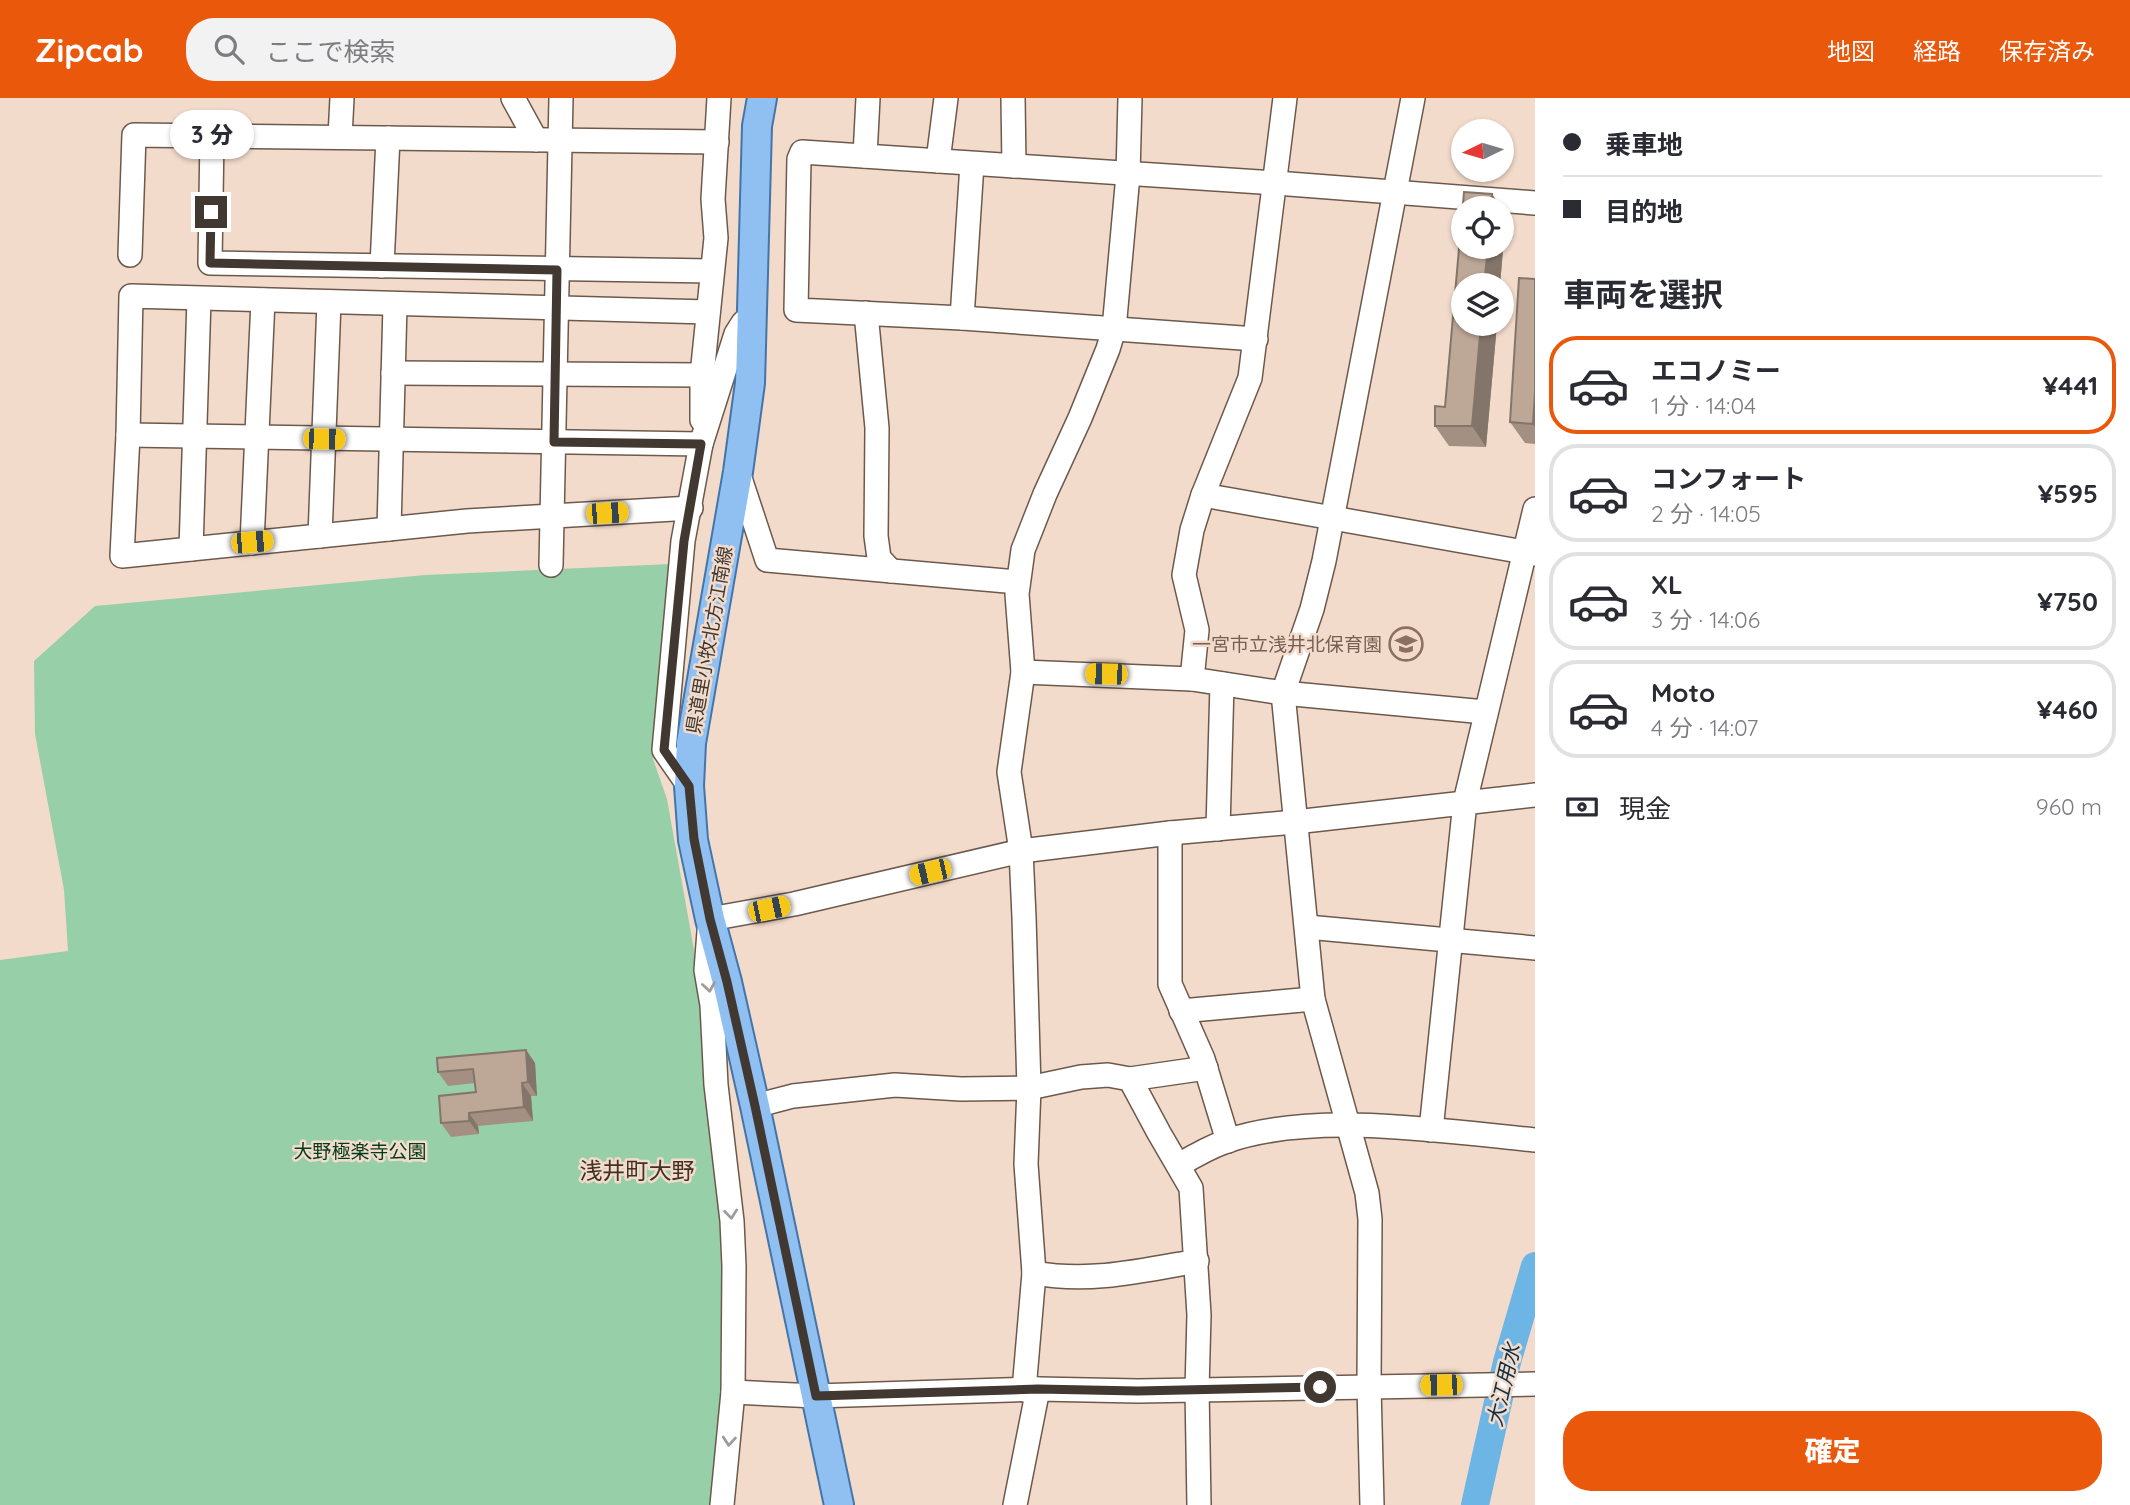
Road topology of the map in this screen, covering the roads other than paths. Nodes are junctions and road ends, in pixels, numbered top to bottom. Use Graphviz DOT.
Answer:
graph roads {
  1 [pos="342,98"];
  2 [pos="513,98"];
  3 [pos="561,98"];
  4 [pos="719,98"];
  5 [pos="762,98"];
  6 [pos="868,98"];
  7 [pos="946,98"];
  8 [pos="1013,98"];
  9 [pos="1130,98"];
  10 [pos="1286,98"];
  11 [pos="1413,98"];
  12 [pos="212,136"];
  13 [pos="340,138"];
  14 [pos="388,138"];
  15 [pos="536,140"];
  16 [pos="560,140"];
  17 [pos="717,142"];
  18 [pos="865,156"];
  19 [pos="938,161"];
  20 [pos="972,163"];
  21 [pos="1014,166"];
  22 [pos="1128,175"];
  23 [pos="1276,183"];
  24 [pos="1395,191"];
  25 [pos="1535,203"];
  26 [pos="130,255"];
  27 [pos="382,266"];
  28 [pos="557,270"];
  29 [pos="712,271"];
  30 [pos="199,299"];
  31 [pos="263,300"];
  32 [pos="329,302"];
  33 [pos="395,305"];
  34 [pos="556,308"];
  35 [pos="708,312"];
  36 [pos="866,313"];
  37 [pos="753,315"];
  38 [pos="962,318"];
  39 [pos="1114,329"];
  40 [pos="1256,339"];
  41 [pos="393,373"];
  42 [pos="555,374"];
  43 [pos="702,375"];
  44 [pos="128,435"];
  45 [pos="194,436"];
  46 [pos="257,437"];
  47 [pos="324,439"];
  48 [pos="391,439"];
  49 [pos="554,442"];
  50 [pos="701,444"];
  51 [pos="738,472"];
  52 [pos="1203,495"];
  53 [pos="691,508"];
  54 [pos="1535,509"];
  55 [pos="552,516"];
  56 [pos="1333,517"];
  57 [pos="389,529"];
  58 [pos="320,536"];
  59 [pos="252,542"];
  60 [pos="191,549"];
  61 [pos="1530,553"];
  62 [pos="551,565"];
  63 [pos="891,571"];
  64 [pos="1018,582"];
  65 [pos="1023,671"];
  66 [pos="1192,679"];
  67 [pos="1222,684"];
  68 [pos="1283,693"];
  69 [pos="1485,712"];
  70 [pos="689,786"];
  71 [pos="1535,795"];
  72 [pos="1465,802"];
  73 [pos="1295,822"];
  74 [pos="1218,830"];
  75 [pos="1170,833"];
  76 [pos="1021,852"];
  77 [pos="710,919"];
  78 [pos="1307,927"];
  79 [pos="1452,940"];
  80 [pos="1535,948"];
  81 [pos="1313,999"];
  82 [pos="1181,1011"];
  83 [pos="1206,1068"];
  84 [pos="1130,1079"];
  85 [pos="1029,1088"];
  86 [pos="755,1106"];
  87 [pos="1350,1126"];
  88 [pos="1431,1130"];
  89 [pos="1535,1140"];
  90 [pos="1228,1141"];
  91 [pos="1179,1164"];
  92 [pos="1197,1261"];
  93 [pos="1034,1273"];
  94 [pos="1514,1384"];
  95 [pos="1369,1386"];
  96 [pos="1031,1389"];
  97 [pos="1197,1389"];
  98 [pos="733,1392"];
  99 [pos="816,1396"];
  100 [pos="722,1505"];
  101 [pos="839,1505"];
  102 [pos="1015,1505"];
  103 [pos="1199,1505"];
  104 [pos="1372,1505"];
  1 -- 13 [label="street"];
  2 -- 15 [label="street"];
  3 -- 16 [label="street"];
  4 -- 17 [label="street"];
  5 -- 37 [label="main road, 県道里小牧北方江南線"];
  6 -- 18 [label="street"];
  7 -- 19 [label="street"];
  8 -- 21 [label="street"];
  9 -- 22 [label="street"];
  10 -- 23 [label="street"];
  11 -- 24 [label="street"];
  12 -- 13 [label="street"];
  12 -- 26 [label="street"];
  12 -- 27 [label="street"];
  13 -- 14 [label="street"];
  14 -- 15 [label="street"];
  14 -- 27 [label="street"];
  15 -- 16 [label="street"];
  16 -- 17 [label="street"];
  16 -- 28 [label="street"];
  17 -- 29 [label="street"];
  18 -- 19 [label="street"];
  18 -- 36 [label="street"];
  19 -- 20 [label="street"];
  20 -- 21 [label="street"];
  20 -- 38 [label="street"];
  21 -- 22 [label="street"];
  22 -- 23 [label="street"];
  22 -- 39 [label="street"];
  23 -- 24 [label="street"];
  23 -- 40 [label="street"];
  24 -- 25 [label="street"];
  24 -- 56 [label="street"];
  27 -- 28 [label="street"];
  28 -- 29 [label="street"];
  28 -- 34 [label="street"];
  29 -- 35 [label="street"];
  30 -- 31 [label="street"];
  30 -- 44 [label="street"];
  30 -- 45 [label="street"];
  31 -- 32 [label="street"];
  31 -- 46 [label="street"];
  32 -- 33 [label="street"];
  32 -- 47 [label="street"];
  33 -- 34 [label="street"];
  33 -- 41 [label="street"];
  34 -- 35 [label="street"];
  34 -- 42 [label="street"];
  35 -- 43 [label="street"];
  36 -- 38 [label="street"];
  36 -- 63 [label="street"];
  37 -- 50 [label="street"];
  37 -- 51 [label="main road, 県道里小牧北方江南線"];
  38 -- 39 [label="street"];
  39 -- 40 [label="street"];
  39 -- 64 [label="street"];
  40 -- 52 [label="street"];
  41 -- 42 [label="street"];
  41 -- 48 [label="street"];
  42 -- 43 [label="street"];
  42 -- 49 [label="street"];
  43 -- 50 [label="street"];
  44 -- 45 [label="street"];
  44 -- 60 [label="street"];
  45 -- 46 [label="street"];
  45 -- 60 [label="street"];
  46 -- 47 [label="street"];
  46 -- 59 [label="street"];
  47 -- 48 [label="street"];
  47 -- 58 [label="street"];
  48 -- 49 [label="street"];
  48 -- 57 [label="street"];
  49 -- 50 [label="street"];
  49 -- 55 [label="street"];
  50 -- 53 [label="street"];
  51 -- 63 [label="street"];
  51 -- 70 [label="main road, 県道里小牧北方江南線"];
  52 -- 56 [label="street"];
  52 -- 66 [label="street"];
  53 -- 55 [label="street"];
  53 -- 70 [label="street"];
  54 -- 61 [label="street"];
  55 -- 57 [label="street"];
  55 -- 62 [label="street"];
  56 -- 61 [label="street"];
  56 -- 68 [label="street"];
  57 -- 58 [label="street"];
  58 -- 59 [label="street"];
  59 -- 60 [label="street"];
  61 -- 69 [label="street"];
  63 -- 64 [label="street"];
  64 -- 65 [label="street"];
  65 -- 66 [label="street"];
  65 -- 76 [label="street"];
  66 -- 67 [label="street"];
  67 -- 68 [label="street"];
  67 -- 74 [label="street"];
  68 -- 69 [label="street"];
  68 -- 73 [label="street"];
  69 -- 72 [label="street"];
  70 -- 77 [label="main road, 県道里小牧北方江南線"];
  71 -- 72 [label="street"];
  72 -- 73 [label="street"];
  72 -- 79 [label="street"];
  73 -- 74 [label="street"];
  73 -- 78 [label="street"];
  74 -- 75 [label="street"];
  75 -- 76 [label="street"];
  75 -- 82 [label="street"];
  76 -- 77 [label="street"];
  76 -- 85 [label="street"];
  77 -- 86 [label="main road, 県道里小牧北方江南線"];
  77 -- 98 [label="street, one-way"];
  78 -- 79 [label="street"];
  78 -- 81 [label="street"];
  79 -- 80 [label="street"];
  79 -- 88 [label="street"];
  81 -- 82 [label="street"];
  81 -- 87 [label="street"];
  82 -- 83 [label="street"];
  83 -- 84 [label="street"];
  83 -- 90 [label="street"];
  84 -- 85 [label="street"];
  84 -- 91 [label="street"];
  85 -- 86 [label="street"];
  85 -- 93 [label="street"];
  86 -- 99 [label="main road, 県道里小牧北方江南線"];
  87 -- 88 [label="street"];
  87 -- 90 [label="street"];
  87 -- 95 [label="street"];
  88 -- 89 [label="street"];
  90 -- 91 [label="street"];
  91 -- 92 [label="street"];
  92 -- 93 [label="street"];
  92 -- 97 [label="street"];
  93 -- 96 [label="street"];
  94 -- 95 [label="street"];
  95 -- 97 [label="street"];
  95 -- 104 [label="street"];
  96 -- 97 [label="street"];
  96 -- 99 [label="street"];
  96 -- 102 [label="street"];
  97 -- 103 [label="street"];
  98 -- 99 [label="street"];
  98 -- 100 [label="street, one-way"];
  99 -- 101 [label="main road, 県道里小牧北方江南線"];
}
